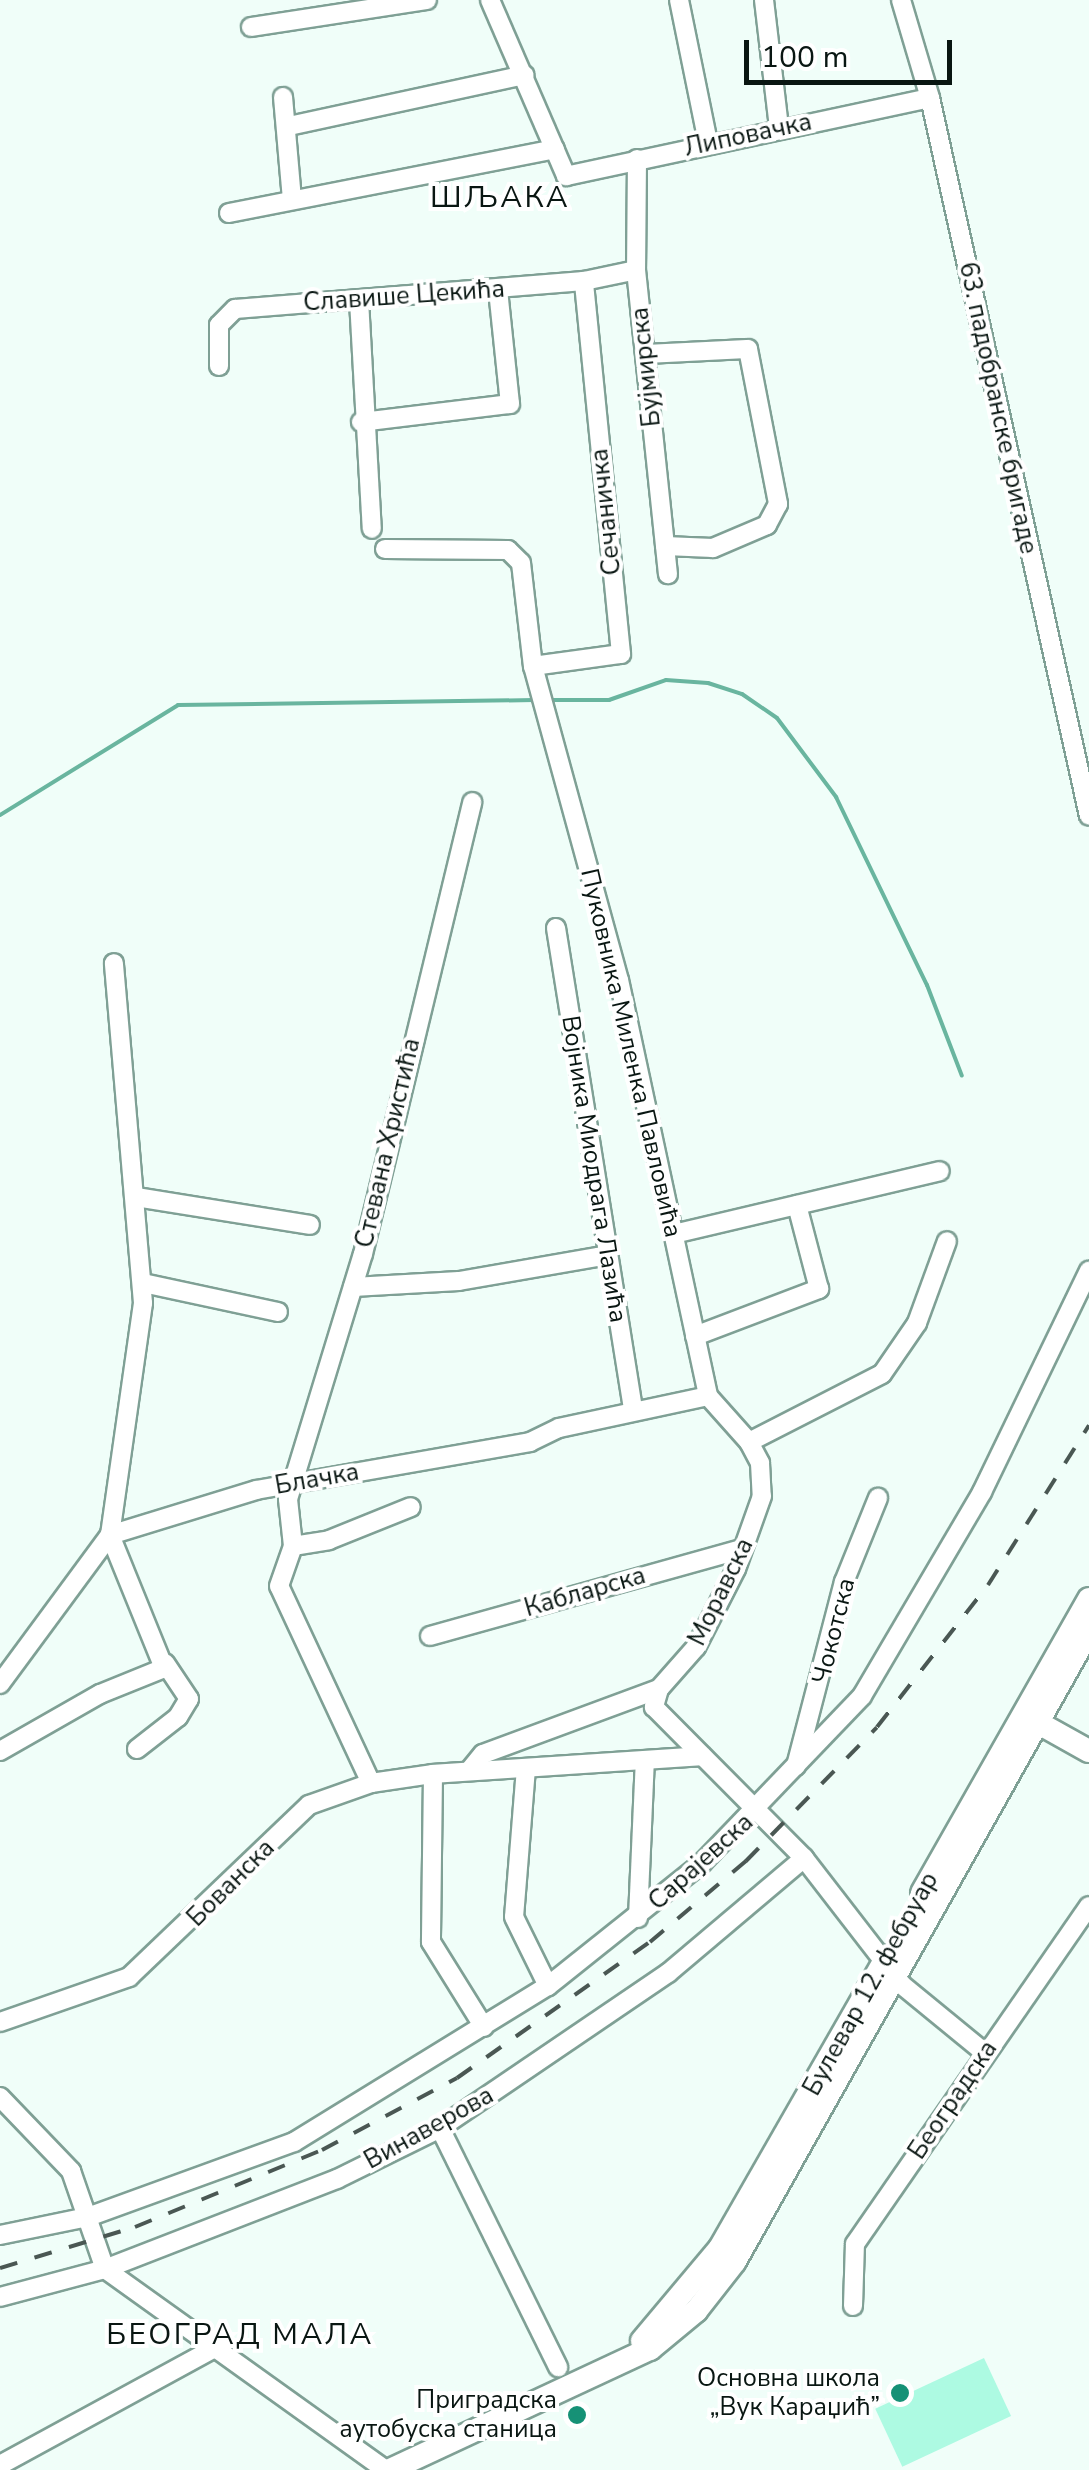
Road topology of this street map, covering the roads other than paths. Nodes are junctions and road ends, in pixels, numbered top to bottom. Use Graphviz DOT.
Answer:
graph roads {
  1 [pos="427,0"];
  2 [pos="490,0"];
  3 [pos="679,0"];
  4 [pos="764,0"];
  5 [pos="901,0"];
  6 [pos="251,27"];
  7 [pos="525,74"];
  8 [pos="284,98"];
  9 [pos="930,98"];
  10 [pos="289,126"];
  11 [pos="779,128"];
  12 [pos="708,143"];
  13 [pos="555,149"];
  14 [pos="637,159"];
  15 [pos="292,200"];
  16 [pos="229,213"];
  17 [pos="636,270"];
  18 [pos="584,281"];
  19 [pos="498,289"];
  20 [pos="359,300"];
  21 [pos="646,354"];
  22 [pos="219,366"];
  23 [pos="361,422"];
  24 [pos="372,529"];
  25 [pos="665,546"];
  26 [pos="385,549"];
  27 [pos="668,574"];
  28 [pos="533,666"];
  29 [pos="472,802"];
  30 [pos="1089,816"];
  31 [pos="556,928"];
  32 [pos="114,963"];
  33 [pos="940,1171"];
  34 [pos="136,1196"];
  35 [pos="797,1205"];
  36 [pos="310,1225"];
  37 [pos="674,1234"];
  38 [pos="947,1241"];
  39 [pos="608,1255"];
  40 [pos="1089,1271"];
  41 [pos="143,1283"];
  42 [pos="353,1287"];
  43 [pos="278,1312"];
  44 [pos="695,1336"];
  45 [pos="708,1396"];
  46 [pos="633,1410"];
  47 [pos="749,1442"];
  48 [pos="294,1481"];
  49 [pos="878,1498"];
  50 [pos="411,1506"];
  51 [pos="110,1535"];
  52 [pos="293,1546"];
  53 [pos="741,1548"];
  54 [pos="1089,1598"];
  55 [pos="1089,1631"];
  56 [pos="430,1636"];
  57 [pos="165,1664"];
  58 [pos="0,1684"];
  59 [pos="660,1689"];
  60 [pos="1032,1719"];
  61 [pos="137,1749"];
  62 [pos="0,1750"];
  63 [pos="1089,1752"];
  64 [pos="702,1756"];
  65 [pos="646,1760"];
  66 [pos="796,1766"];
  67 [pos="526,1768"];
  68 [pos="469,1771"];
  69 [pos="433,1774"];
  70 [pos="371,1783"];
  71 [pos="756,1814"];
  72 [pos="804,1858"];
  73 [pos="1089,1906"];
  74 [pos="638,1918"];
  75 [pos="889,1967"];
  76 [pos="548,1986"];
  77 [pos="0,2022"];
  78 [pos="484,2027"];
  79 [pos="985,2052"];
  80 [pos="0,2097"];
  81 [pos="440,2128"];
  82 [pos="88,2216"];
  83 [pos="0,2235"];
  84 [pos="105,2269"];
  85 [pos="0,2297"];
  86 [pos="854,2306"];
  87 [pos="220,2345"];
  88 [pos="558,2366"];
  89 [pos="423,2463"];
  90 [pos="0,2464"];
  91 [pos="388,2470"];
  1 -- 6 [label="street"];
  2 -- 7 [label="street"];
  3 -- 12 [label="street"];
  4 -- 11 [label="street"];
  5 -- 9 [label="street, 63. падобранске бригаде"];
  7 -- 10 [label="street"];
  7 -- 13 [label="street"];
  8 -- 10 [label="street"];
  9 -- 11 [label="street, Липовачка"];
  9 -- 30 [label="street, 63. падобранске бригаде"];
  10 -- 15 [label="street"];
  11 -- 12 [label="street, Липовачка"];
  12 -- 14 [label="street, Липовачка"];
  13 -- 14 [label="street, Липовачка"];
  13 -- 15 [label="street"];
  14 -- 17 [label="street, Бујмирска"];
  15 -- 16 [label="street"];
  17 -- 18 [label="street, Славише Цекића"];
  17 -- 21 [label="street, Бујмирска"];
  18 -- 19 [label="street, Славише Цекића"];
  18 -- 28 [label="street, Сечаничка"];
  19 -- 20 [label="street, Славише Цекића"];
  19 -- 23 [label="street"];
  20 -- 22 [label="street, Славише Цекића"];
  20 -- 23 [label="street"];
  21 -- 25 [label="street, Бујмирска"];
  21 -- 25 [label="street"];
  23 -- 24 [label="street"];
  25 -- 27 [label="street, Бујмирска"];
  26 -- 28 [label="street, Пуковника Миленка Павловића"];
  28 -- 37 [label="street, Пуковника Миленка Павловића"];
  29 -- 42 [label="street, Стевана Христића"];
  31 -- 39 [label="street, Војника Миодрага Лазића"];
  32 -- 34 [label="street"];
  33 -- 35 [label="street"];
  34 -- 36 [label="street"];
  34 -- 41 [label="street"];
  35 -- 37 [label="street"];
  35 -- 44 [label="street"];
  37 -- 44 [label="street, Пуковника Миленка Павловића"];
  38 -- 47 [label="street"];
  39 -- 42 [label="street"];
  39 -- 46 [label="street, Војника Миодрага Лазића"];
  40 -- 66 [label="street, Сарајевска"];
  41 -- 43 [label="street"];
  41 -- 51 [label="street"];
  42 -- 48 [label="street, Стевана Христића"];
  44 -- 45 [label="street, Пуковника Миленка Павловића"];
  45 -- 46 [label="street, Блачка"];
  45 -- 47 [label="street, Моравска"];
  46 -- 48 [label="street, Блачка"];
  47 -- 53 [label="street, Моравска"];
  48 -- 51 [label="street, Блачка"];
  48 -- 52 [label="street, Стевана Христића"];
  49 -- 66 [label="street, Чокотска"];
  50 -- 52 [label="street"];
  51 -- 57 [label="street"];
  51 -- 58 [label="street"];
  52 -- 70 [label="street, Стевана Христића"];
  53 -- 56 [label="street, Кабларска"];
  53 -- 59 [label="street, Моравска"];
  54 -- 60 [label="main road, Булевар 12. фебруар"];
  55 -- 60 [label="main road, Булевар 12. фебруар"];
  57 -- 61 [label="street"];
  57 -- 62 [label="street"];
  59 -- 64 [label="street"];
  59 -- 68 [label="street, Бованска"];
  60 -- 63 [label="main road"];
  60 -- 75 [label="main road, Булевар 12. фебруар"];
  64 -- 65 [label="street, Бованска"];
  64 -- 71 [label="street"];
  65 -- 67 [label="street, Бованска"];
  65 -- 74 [label="street"];
  66 -- 71 [label="street, Сарајевска"];
  67 -- 68 [label="street, Бованска"];
  67 -- 76 [label="street"];
  68 -- 69 [label="street, Бованска"];
  69 -- 70 [label="street, Бованска"];
  69 -- 78 [label="street"];
  70 -- 77 [label="street, Бованска"];
  71 -- 72 [label="street"];
  71 -- 74 [label="street, Сарајевска"];
  72 -- 75 [label="street"];
  72 -- 81 [label="street, Винаверова"];
  73 -- 79 [label="street, Београдска"];
  74 -- 76 [label="street, Сарајевска"];
  75 -- 79 [label="street"];
  75 -- 89 [label="main road, Булевар 12. фебруар"];
  76 -- 78 [label="street, Сарајевска"];
  78 -- 82 [label="street, Сарајевска"];
  79 -- 86 [label="street, Београдска"];
  80 -- 82 [label="street"];
  81 -- 84 [label="street, Винаверова"];
  81 -- 88 [label="street"];
  82 -- 83 [label="street, Сарајевска"];
  82 -- 84 [label="street"];
  84 -- 85 [label="street, Винаверова"];
  84 -- 87 [label="street"];
  87 -- 90 [label="street"];
  87 -- 91 [label="street"];
  89 -- 91 [label="main road, Булевар 12. фебруар"];
}
